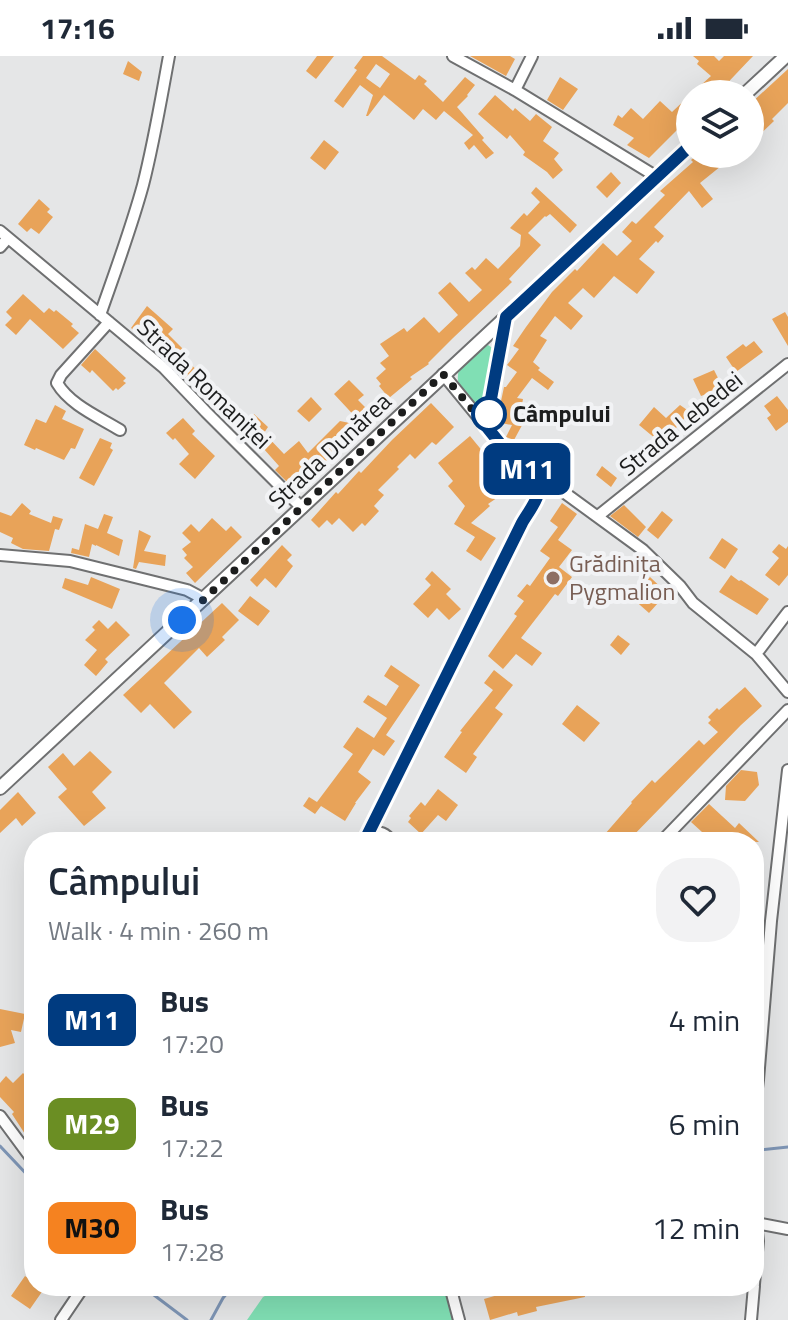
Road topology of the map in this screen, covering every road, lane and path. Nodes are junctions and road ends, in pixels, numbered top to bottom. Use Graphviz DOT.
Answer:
graph roads {
  1 [pos="169,56"];
  2 [pos="453,56"];
  3 [pos="532,56"];
  4 [pos="786,56"];
  5 [pos="760,80"];
  6 [pos="515,90"];
  7 [pos="676,159"];
  8 [pos="657,177"];
  9 [pos="4,235"];
  10 [pos="0,247"];
  11 [pos="506,317"];
  12 [pos="104,319"];
  13 [pos="788,364"];
  14 [pos="443,374"];
  15 [pos="486,426"];
  16 [pos="120,430"];
  17 [pos="540,485"];
  18 [pos="302,508"];
  19 [pos="598,516"];
  20 [pos="0,555"];
  21 [pos="204,599"];
  22 [pos="788,612"];
  23 [pos="756,654"];
  24 [pos="788,692"];
  25 [pos="788,710"];
  26 [pos="788,770"];
  27 [pos="0,788"];
  28 [pos="786,804"];
  29 [pos="368,832"];
  30 [pos="671,832"];
  31 [pos="764,984"];
  32 [pos="0,1116"];
  33 [pos="24,1148"];
  34 [pos="764,1225"];
  35 [pos="788,1229"];
  36 [pos="77,1296"];
  37 [pos="453,1296"];
  38 [pos="753,1296"];
  39 [pos="61,1320"];
  40 [pos="459,1320"];
  41 [pos="751,1320"];
  1 -- 12 [label="street"];
  2 -- 6 [label="street"];
  3 -- 6 [label="street"];
  4 -- 5 [label="street"];
  6 -- 8 [label="street"];
  7 -- 8 [label="street, Strada Dunărea"];
  8 -- 11 [label="street, Strada Dunărea"];
  9 -- 10 [label="street"];
  9 -- 12 [label="street, Strada Romaniței"];
  11 -- 14 [label="street, Strada Dunărea"];
  11 -- 15 [label="street"];
  12 -- 16 [label="street"];
  12 -- 18 [label="street, Strada Romaniței"];
  13 -- 19 [label="street, Strada Lebedei"];
  14 -- 15 [label="street"];
  14 -- 18 [label="street, Strada Dunărea"];
  15 -- 17 [label="street"];
  17 -- 19 [label="street"];
  17 -- 29 [label="street"];
  18 -- 21 [label="street, Strada Dunărea"];
  19 -- 23 [label="street"];
  20 -- 21 [label="street"];
  21 -- 27 [label="street, Strada Dunărea"];
  22 -- 23 [label="street"];
  23 -- 24 [label="street"];
  25 -- 30 [label="street"];
  26 -- 28 [label="street"];
  28 -- 31 [label="street"];
  32 -- 33 [label="street"];
  34 -- 35 [label="street"];
  36 -- 39 [label="street"];
  37 -- 40 [label="street"];
  38 -- 41 [label="street"];
}
